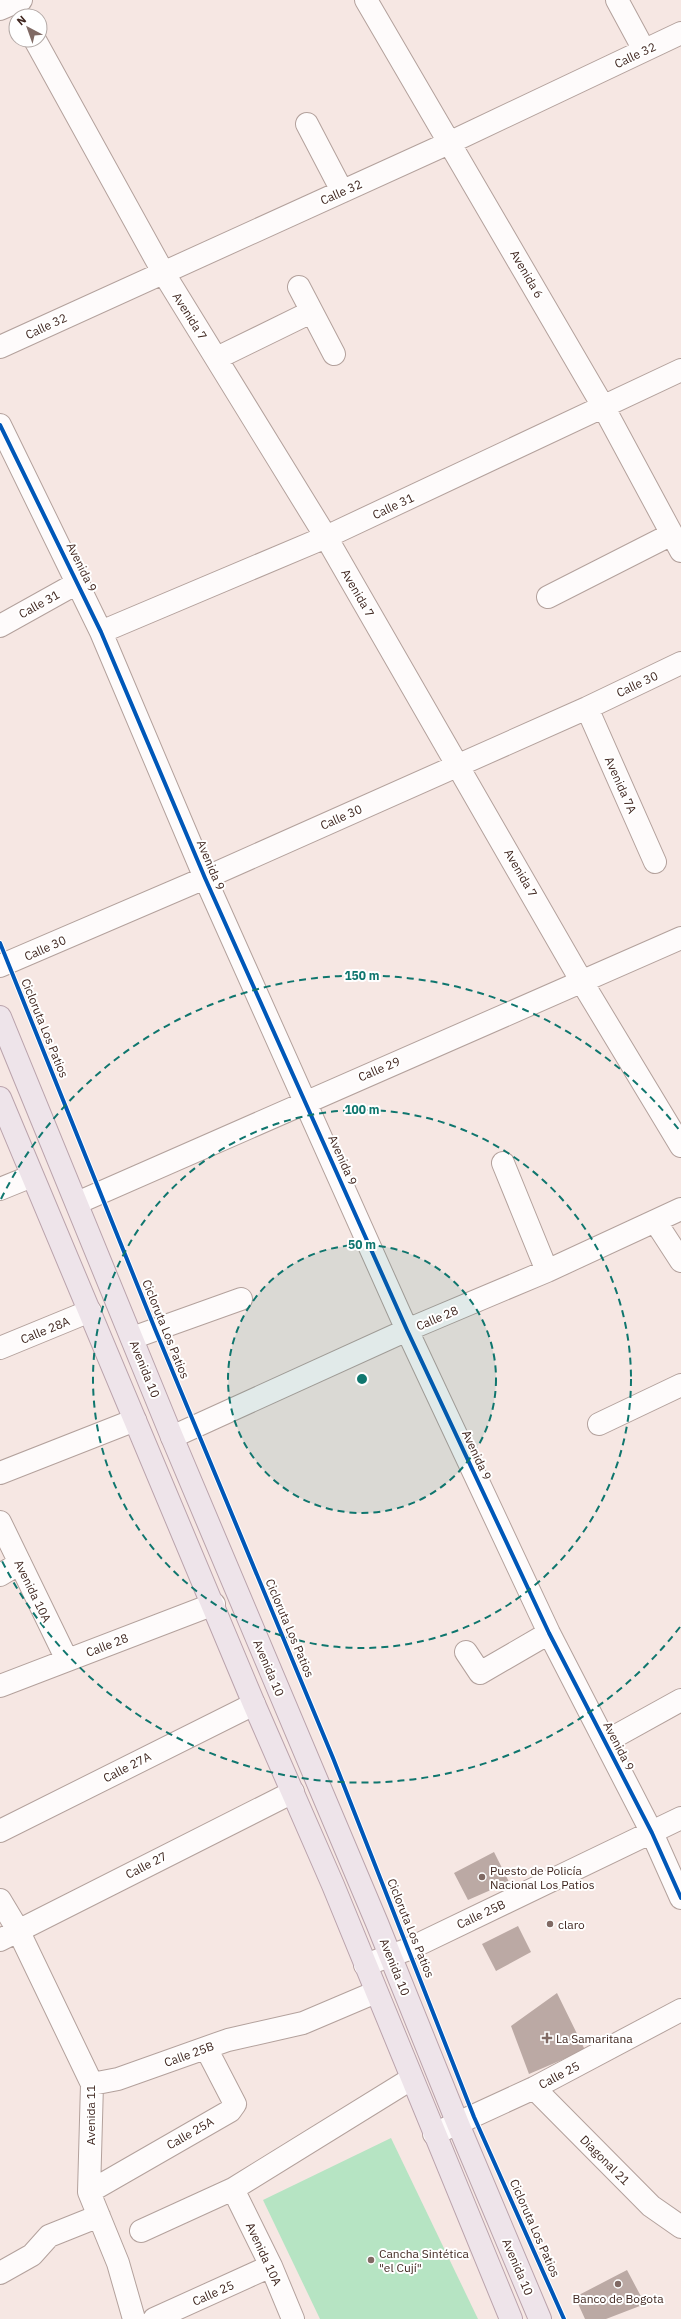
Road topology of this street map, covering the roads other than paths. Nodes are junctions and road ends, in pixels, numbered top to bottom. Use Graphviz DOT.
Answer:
graph roads {
  1 [pos="366,0"];
  2 [pos="617,0"];
  3 [pos="681,33"];
  4 [pos="38,48"];
  5 [pos="644,50"];
  6 [pos="308,124"];
  7 [pos="451,142"];
  8 [pos="342,191"];
  9 [pos="163,272"];
  10 [pos="299,287"];
  11 [pos="311,312"];
  12 [pos="0,347"];
  13 [pos="334,354"];
  14 [pos="216,358"];
  15 [pos="681,370"];
  16 [pos="604,408"];
  17 [pos="0,425"];
  18 [pos="326,537"];
  19 [pos="676,543"];
  20 [pos="78,582"];
  21 [pos="548,597"];
  22 [pos="0,626"];
  23 [pos="101,632"];
  24 [pos="681,663"];
  25 [pos="587,708"];
  26 [pos="459,764"];
  27 [pos="655,862"];
  28 [pos="205,878"];
  29 [pos="681,938"];
  30 [pos="0,966"];
  31 [pos="582,982"];
  32 [pos="0,1017"];
  33 [pos="0,1098"];
  34 [pos="306,1101"];
  35 [pos="681,1146"];
  36 [pos="503,1162"];
  37 [pos="32,1176"];
  38 [pos="0,1189"];
  39 [pos="77,1203"];
  40 [pos="681,1209"];
  41 [pos="655,1221"];
  42 [pos="681,1261"];
  43 [pos="547,1271"];
  44 [pos="241,1299"];
  45 [pos="90,1311"];
  46 [pos="407,1330"];
  47 [pos="132,1338"];
  48 [pos="0,1348"];
  49 [pos="681,1385"];
  50 [pos="135,1420"];
  51 [pos="599,1424"];
  52 [pos="172,1437"];
  53 [pos="0,1473"];
  54 [pos="0,1522"];
  55 [pos="20,1563"];
  56 [pos="0,1575"];
  57 [pos="214,1604"];
  58 [pos="549,1633"];
  59 [pos="466,1652"];
  60 [pos="67,1660"];
  61 [pos="0,1686"];
  62 [pos="681,1700"];
  63 [pos="254,1704"];
  64 [pos="605,1742"];
  65 [pos="293,1792"];
  66 [pos="681,1818"];
  67 [pos="0,1831"];
  68 [pos="652,1833"];
  69 [pos="681,1898"];
  70 [pos="0,1900"];
  71 [pos="9,1935"];
  72 [pos="391,1956"];
  73 [pos="366,1965"];
  74 [pos="376,1992"];
  75 [pos="681,2010"];
  76 [pos="206,2048"];
  77 [pos="411,2079"];
  78 [pos="92,2084"];
  79 [pos="534,2088"];
  80 [pos="458,2124"];
  81 [pos="434,2134"];
  82 [pos="233,2189"];
  83 [pos="89,2192"];
  84 [pos="99,2216"];
  85 [pos="681,2227"];
  86 [pos="142,2231"];
  87 [pos="271,2266"];
  88 [pos="0,2273"];
  89 [pos="134,2319"];
  90 [pos="154,2319"];
  91 [pos="294,2319"];
  92 [pos="511,2319"];
  93 [pos="540,2319"];
  1 -- 7 [label="street, Avenida 6"];
  2 -- 5 [label="street"];
  3 -- 5 [label="street, Calle 32"];
  4 -- 9 [label="street, Avenida 7"];
  5 -- 7 [label="street, Calle 32"];
  6 -- 8 [label="street"];
  7 -- 8 [label="street, Calle 32"];
  7 -- 16 [label="street, Avenida 6"];
  8 -- 9 [label="street, Calle 32"];
  9 -- 12 [label="street, Calle 32"];
  9 -- 14 [label="street, Avenida 7"];
  10 -- 11 [label="street"];
  11 -- 13 [label="street"];
  11 -- 14 [label="street"];
  14 -- 18 [label="street, Avenida 7"];
  15 -- 16 [label="street, Calle 31"];
  16 -- 18 [label="street, Calle 31"];
  16 -- 19 [label="street, Avenida 6"];
  17 -- 20 [label="street, Avenida 9"];
  18 -- 23 [label="street, Calle 31"];
  18 -- 26 [label="street, Avenida 7"];
  19 -- 21 [label="street"];
  20 -- 22 [label="street, Calle 31"];
  20 -- 23 [label="street, Avenida 9"];
  23 -- 28 [label="street, Avenida 9"];
  24 -- 25 [label="street, Calle 30"];
  25 -- 26 [label="street, Calle 30"];
  25 -- 27 [label="street, Avenida 7A"];
  26 -- 28 [label="street, Calle 30"];
  26 -- 31 [label="street, Avenida 7"];
  28 -- 30 [label="street, Calle 30"];
  28 -- 34 [label="street, Avenida 9"];
  29 -- 31 [label="street, Calle 29"];
  31 -- 34 [label="street, Calle 29"];
  31 -- 35 [label="street, Avenida 7"];
  32 -- 39 [label="main road, Avenida 10"];
  33 -- 37 [label="main road"];
  34 -- 39 [label="street, Calle 29"];
  34 -- 46 [label="street, Avenida 9"];
  36 -- 43 [label="street"];
  37 -- 38 [label="street"];
  37 -- 45 [label="main road"];
  39 -- 47 [label="main road, Avenida 10"];
  40 -- 41 [label="street, Calle 28"];
  41 -- 42 [label="street"];
  41 -- 43 [label="street, Calle 28"];
  43 -- 46 [label="street, Calle 28"];
  44 -- 47 [label="street"];
  45 -- 48 [label="street, Calle 28A"];
  45 -- 50 [label="main road"];
  46 -- 52 [label="street, Calle 28"];
  46 -- 58 [label="street, Avenida 9"];
  47 -- 52 [label="main road, Avenida 10"];
  49 -- 51 [label="street"];
  50 -- 53 [label="street"];
  50 -- 57 [label="main road"];
  52 -- 72 [label="main road, Avenida 10"];
  54 -- 55 [label="street, Avenida 10A"];
  55 -- 56 [label="street"];
  55 -- 60 [label="street, Avenida 10A"];
  57 -- 60 [label="street, Calle 28"];
  57 -- 63 [label="main road"];
  58 -- 59 [label="street"];
  58 -- 64 [label="street, Avenida 9"];
  60 -- 61 [label="street, Calle 28"];
  62 -- 64 [label="street"];
  63 -- 65 [label="main road"];
  63 -- 67 [label="street, Calle 27A"];
  64 -- 68 [label="street, Avenida 9"];
  65 -- 71 [label="street, Calle 27"];
  65 -- 73 [label="main road"];
  66 -- 68 [label="street, Calle 25B"];
  68 -- 69 [label="street, Avenida 9"];
  68 -- 72 [label="street, Calle 25B"];
  70 -- 71 [label="street, Avenida 11"];
  71 -- 78 [label="street, Avenida 11"];
  72 -- 73 [label="street, Calle 25B"];
  72 -- 80 [label="main road, Avenida 10"];
  73 -- 74 [label="main road"];
  74 -- 76 [label="street, Calle 25B"];
  74 -- 77 [label="main road"];
  75 -- 79 [label="street, Calle 25"];
  76 -- 78 [label="street, Calle 25B"];
  76 -- 83 [label="street, Calle 25A"];
  77 -- 81 [label="main road"];
  77 -- 82 [label="street"];
  78 -- 83 [label="street, Avenida 11"];
  79 -- 80 [label="street, Calle 25"];
  79 -- 85 [label="street, Diagonal 21"];
  80 -- 81 [label="street, Calle 25"];
  80 -- 93 [label="main road, Avenida 10"];
  81 -- 92 [label="main road"];
  82 -- 86 [label="street"];
  82 -- 87 [label="street, Avenida 10A"];
  83 -- 84 [label="street, Avenida 11"];
  84 -- 88 [label="street"];
  84 -- 89 [label="street, Avenida 11"];
  87 -- 90 [label="street, Calle 25"];
  87 -- 91 [label="street, Avenida 10A"];
}
